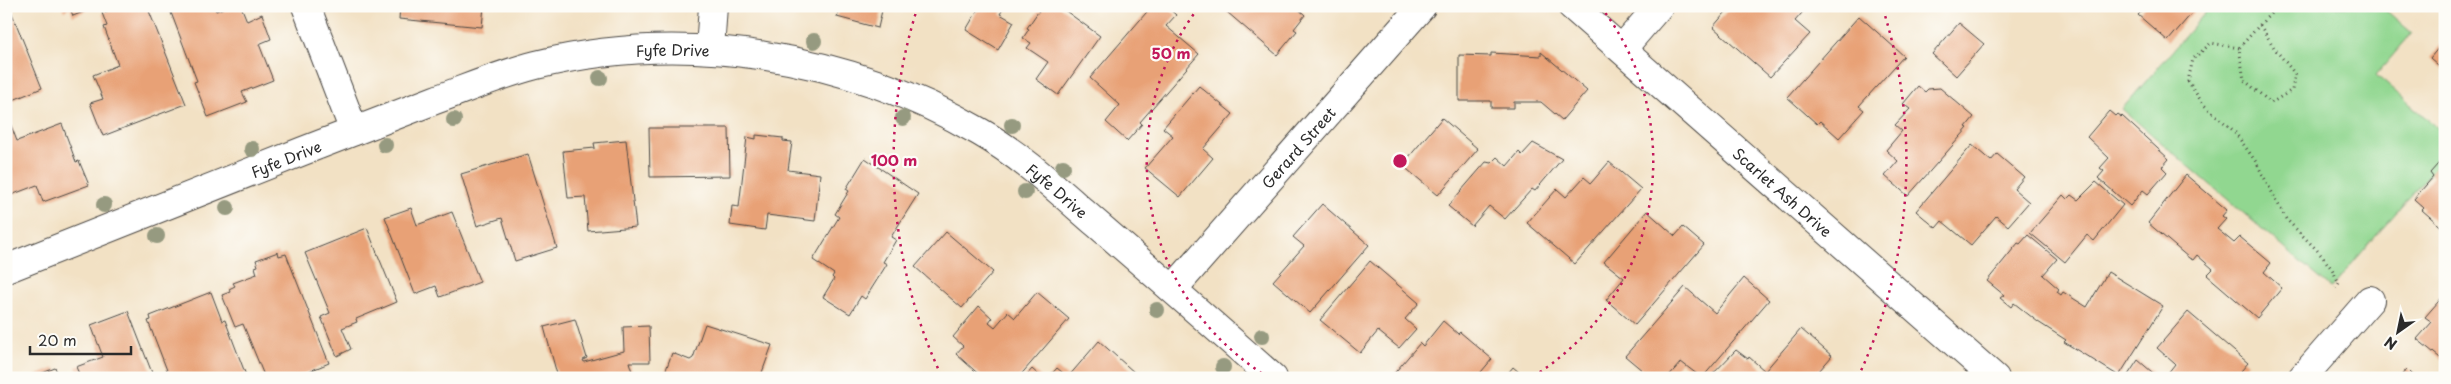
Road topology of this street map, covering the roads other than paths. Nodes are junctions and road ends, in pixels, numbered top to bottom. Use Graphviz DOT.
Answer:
graph roads {
  1 [pos="306,6"];
  2 [pos="713,6"];
  3 [pos="1422,6"];
  4 [pos="1572,6"];
  5 [pos="1659,6"];
  6 [pos="710,49"];
  7 [pos="1622,49"];
  8 [pos="354,131"];
  9 [pos="6,269"];
  10 [pos="1173,289"];
  11 [pos="2370,300"];
  12 [pos="1273,378"];
  13 [pos="1995,378"];
  14 [pos="2302,378"];
  1 -- 8 [label="street"];
  2 -- 6 [label="street"];
  3 -- 10 [label="street, Gerard Street"];
  4 -- 7 [label="street, Scarlet Ash Drive"];
  5 -- 7 [label="street"];
  6 -- 8 [label="street, Fyfe Drive"];
  6 -- 10 [label="street, Fyfe Drive"];
  7 -- 13 [label="street, Scarlet Ash Drive"];
  8 -- 9 [label="street, Fyfe Drive"];
  10 -- 12 [label="street, Fyfe Drive"];
  11 -- 14 [label="street"];
}
